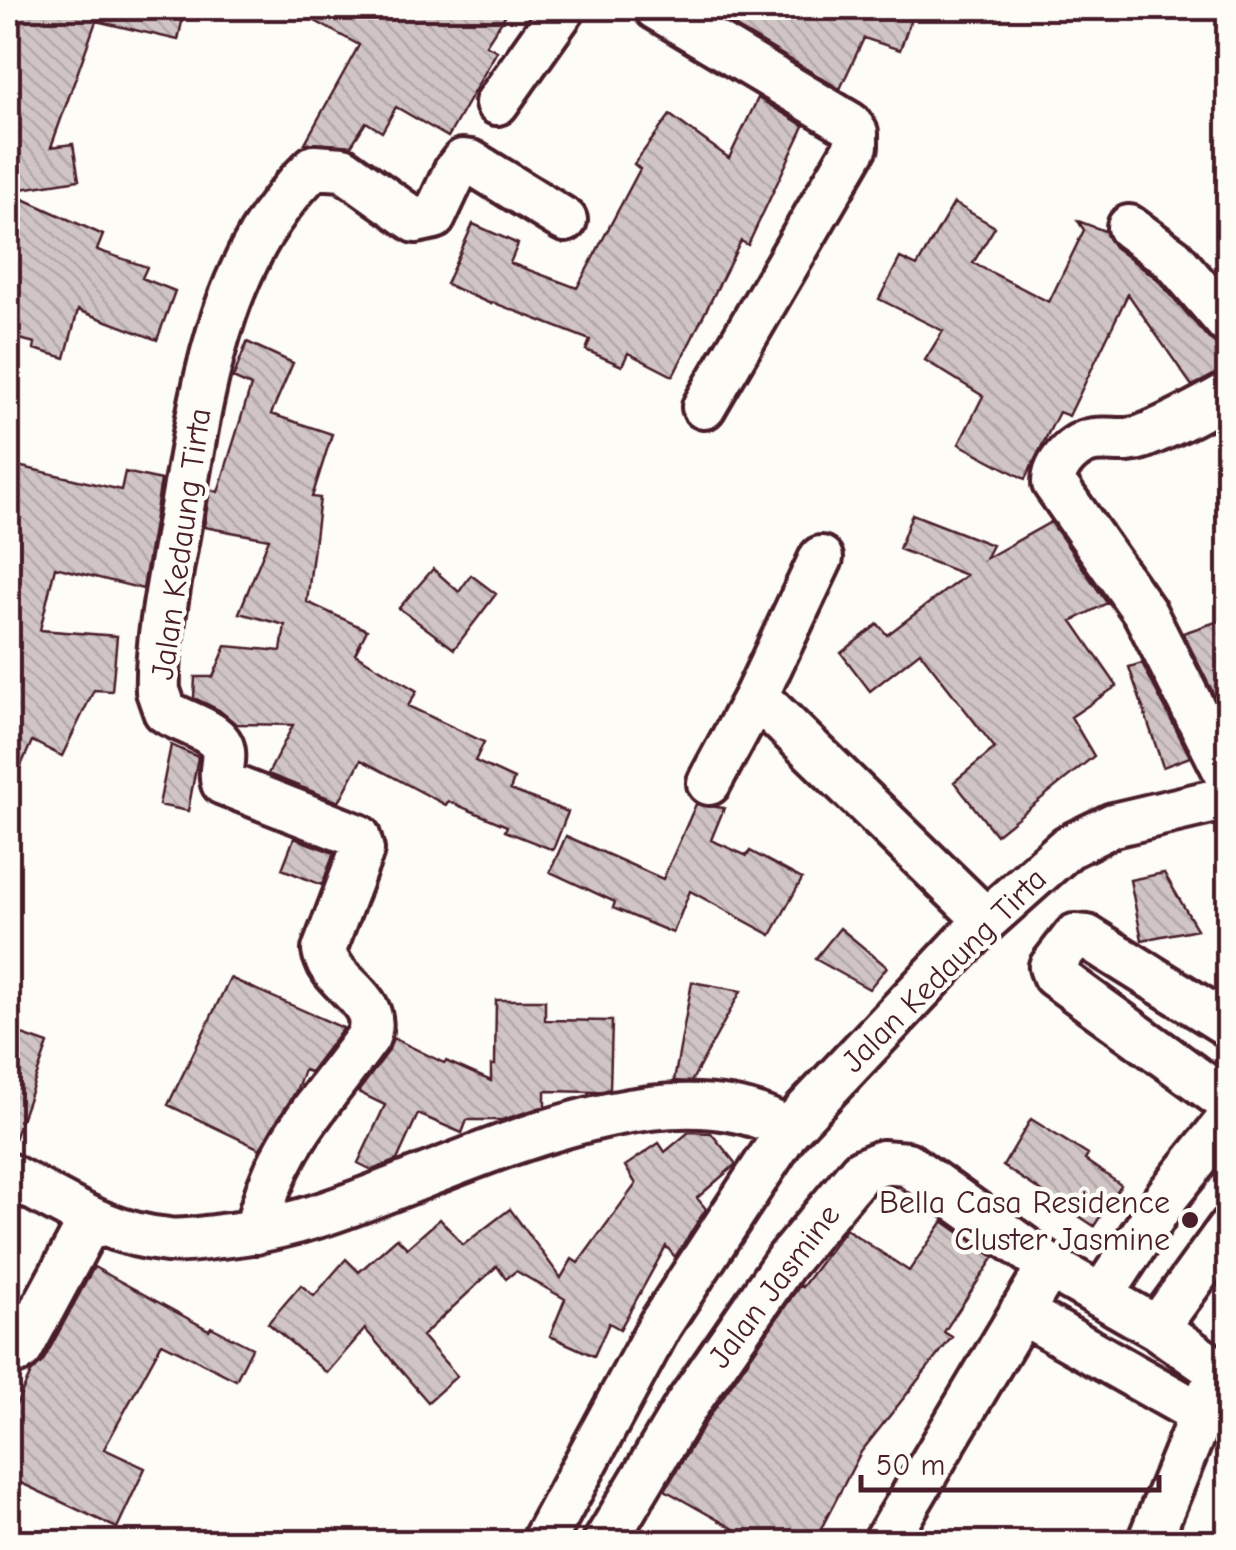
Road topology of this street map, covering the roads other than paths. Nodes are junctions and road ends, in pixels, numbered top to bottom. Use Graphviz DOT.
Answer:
graph roads {
  1 [pos="564,8"];
  2 [pos="656,8"];
  3 [pos="497,103"];
  4 [pos="565,220"];
  5 [pos="1129,228"];
  6 [pos="1228,324"];
  7 [pos="1228,394"];
  8 [pos="704,407"];
  9 [pos="821,558"];
  10 [pos="756,696"];
  11 [pos="1228,776"];
  12 [pos="709,782"];
  13 [pos="1228,798"];
  14 [pos="986,920"];
  15 [pos="1228,1025"];
  16 [pos="1228,1102"];
  17 [pos="1228,1120"];
  18 [pos="788,1130"];
  19 [pos="8,1175"];
  20 [pos="90,1221"];
  21 [pos="1228,1230"];
  22 [pos="256,1232"];
  23 [pos="1049,1266"];
  24 [pos="1102,1294"];
  25 [pos="1021,1312"];
  26 [pos="1157,1328"];
  27 [pos="19,1341"];
  28 [pos="1224,1375"];
  29 [pos="1198,1413"];
  30 [pos="543,1542"];
  31 [pos="605,1542"];
  32 [pos="885,1542"];
  33 [pos="1150,1542"];
  1 -- 3 [label="street"];
  2 -- 8 [label="street"];
  4 -- 22 [label="street, Jalan Kedaung Tirta"];
  5 -- 6 [label="street"];
  7 -- 11 [label="street"];
  9 -- 10 [label="street"];
  10 -- 12 [label="street"];
  10 -- 14 [label="street"];
  13 -- 14 [label="street, Jalan Kedaung Tirta"];
  14 -- 18 [label="street, Jalan Kedaung Tirta"];
  15 -- 16 [label="street"];
  17 -- 24 [label="street"];
  18 -- 22 [label="street"];
  18 -- 30 [label="street, Jalan Kedaung Tirta"];
  19 -- 20 [label="street"];
  20 -- 22 [label="street"];
  20 -- 27 [label="street"];
  21 -- 26 [label="street"];
  23 -- 24 [label="street, Jalan Jasmine"];
  23 -- 25 [label="street"];
  23 -- 31 [label="street, Jalan Jasmine"];
  24 -- 26 [label="street, Jalan Jasmine"];
  25 -- 29 [label="street"];
  25 -- 32 [label="street"];
  26 -- 28 [label="street, Jalan Jasmine"];
  28 -- 29 [label="street, Jalan Jasmine"];
  29 -- 33 [label="street, Jalan Jasmine"];
}
